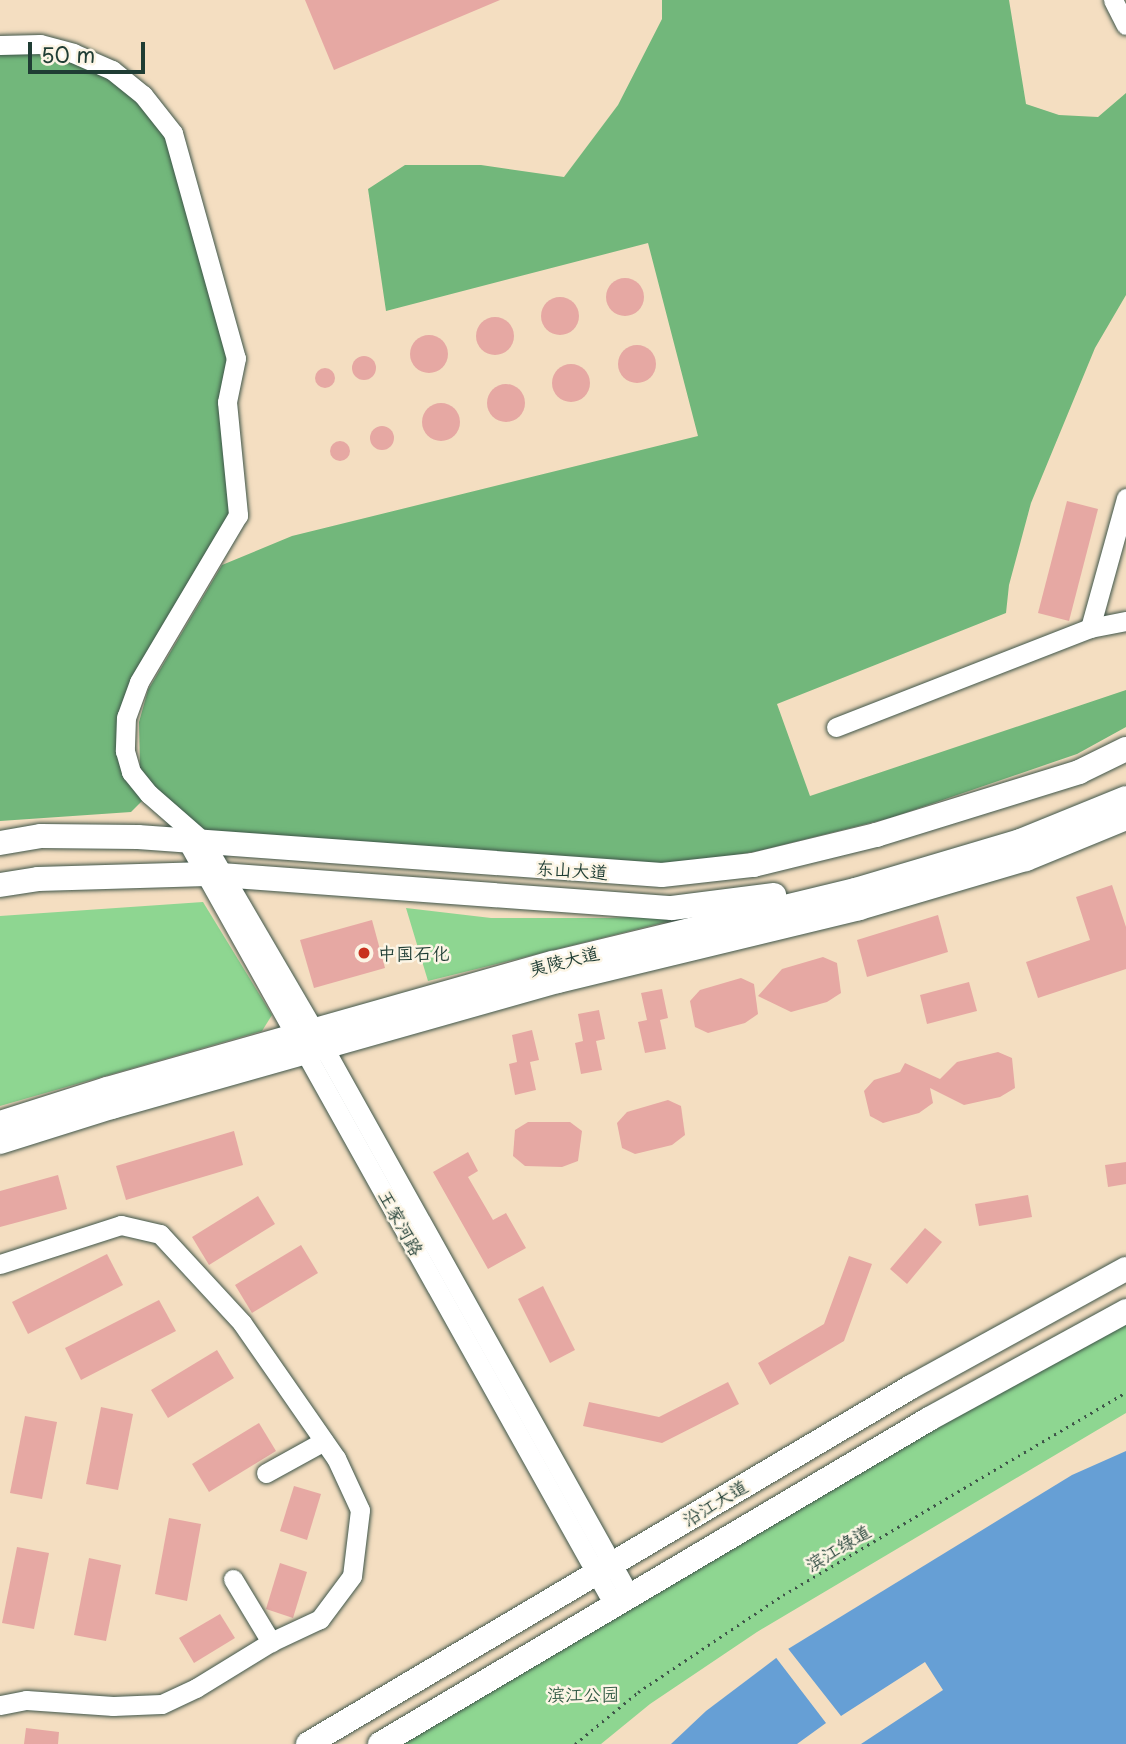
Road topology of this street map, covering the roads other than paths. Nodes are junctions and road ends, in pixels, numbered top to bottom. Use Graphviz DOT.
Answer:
graph roads {
  1 [pos="1113,0"];
  2 [pos="1126,25"];
  3 [pos="0,45"];
  4 [pos="1126,498"];
  5 [pos="1126,621"];
  6 [pos="1090,628"];
  7 [pos="836,727"];
  8 [pos="1126,750"];
  9 [pos="1126,788"];
  10 [pos="1126,798"];
  11 [pos="1126,818"];
  12 [pos="196,842"];
  13 [pos="0,843"];
  14 [pos="216,874"];
  15 [pos="0,885"];
  16 [pos="310,1041"];
  17 [pos="0,1123"];
  18 [pos="0,1142"];
  19 [pos="0,1264"];
  20 [pos="1126,1269"];
  21 [pos="1126,1311"];
  22 [pos="324,1441"];
  23 [pos="266,1472"];
  24 [pos="604,1569"];
  25 [pos="233,1579"];
  26 [pos="622,1601"];
  27 [pos="271,1642"];
  28 [pos="0,1704"];
  29 [pos="308,1744"];
  30 [pos="380,1744"];
  1 -- 2 [label="street"];
  3 -- 12 [label="street, 王家河路"];
  4 -- 6 [label="street"];
  5 -- 6 [label="street"];
  6 -- 7 [label="street"];
  8 -- 12 [label="main road, 东山大道"];
  9 -- 14 [label="main road, 东山大道"];
  10 -- 16 [label="main road, 夷陵大道"];
  11 -- 16 [label="main road, 夷陵大道"];
  12 -- 13 [label="main road, 东山大道"];
  12 -- 14 [label="street, 王家河路"];
  14 -- 15 [label="main road, 东山大道"];
  14 -- 16 [label="street, 王家河路"];
  16 -- 17 [label="main road, 夷陵大道"];
  16 -- 18 [label="main road, 夷陵大道"];
  16 -- 24 [label="street, 王家河路"];
  19 -- 22 [label="street"];
  20 -- 24 [label="main road, 沿江大道"];
  21 -- 26 [label="main road, 沿江大道"];
  22 -- 23 [label="street"];
  22 -- 27 [label="street"];
  24 -- 26 [label="street, 王家河路"];
  24 -- 29 [label="main road, 沿江大道"];
  25 -- 27 [label="street"];
  26 -- 30 [label="main road, 沿江大道"];
  27 -- 28 [label="street"];
}
